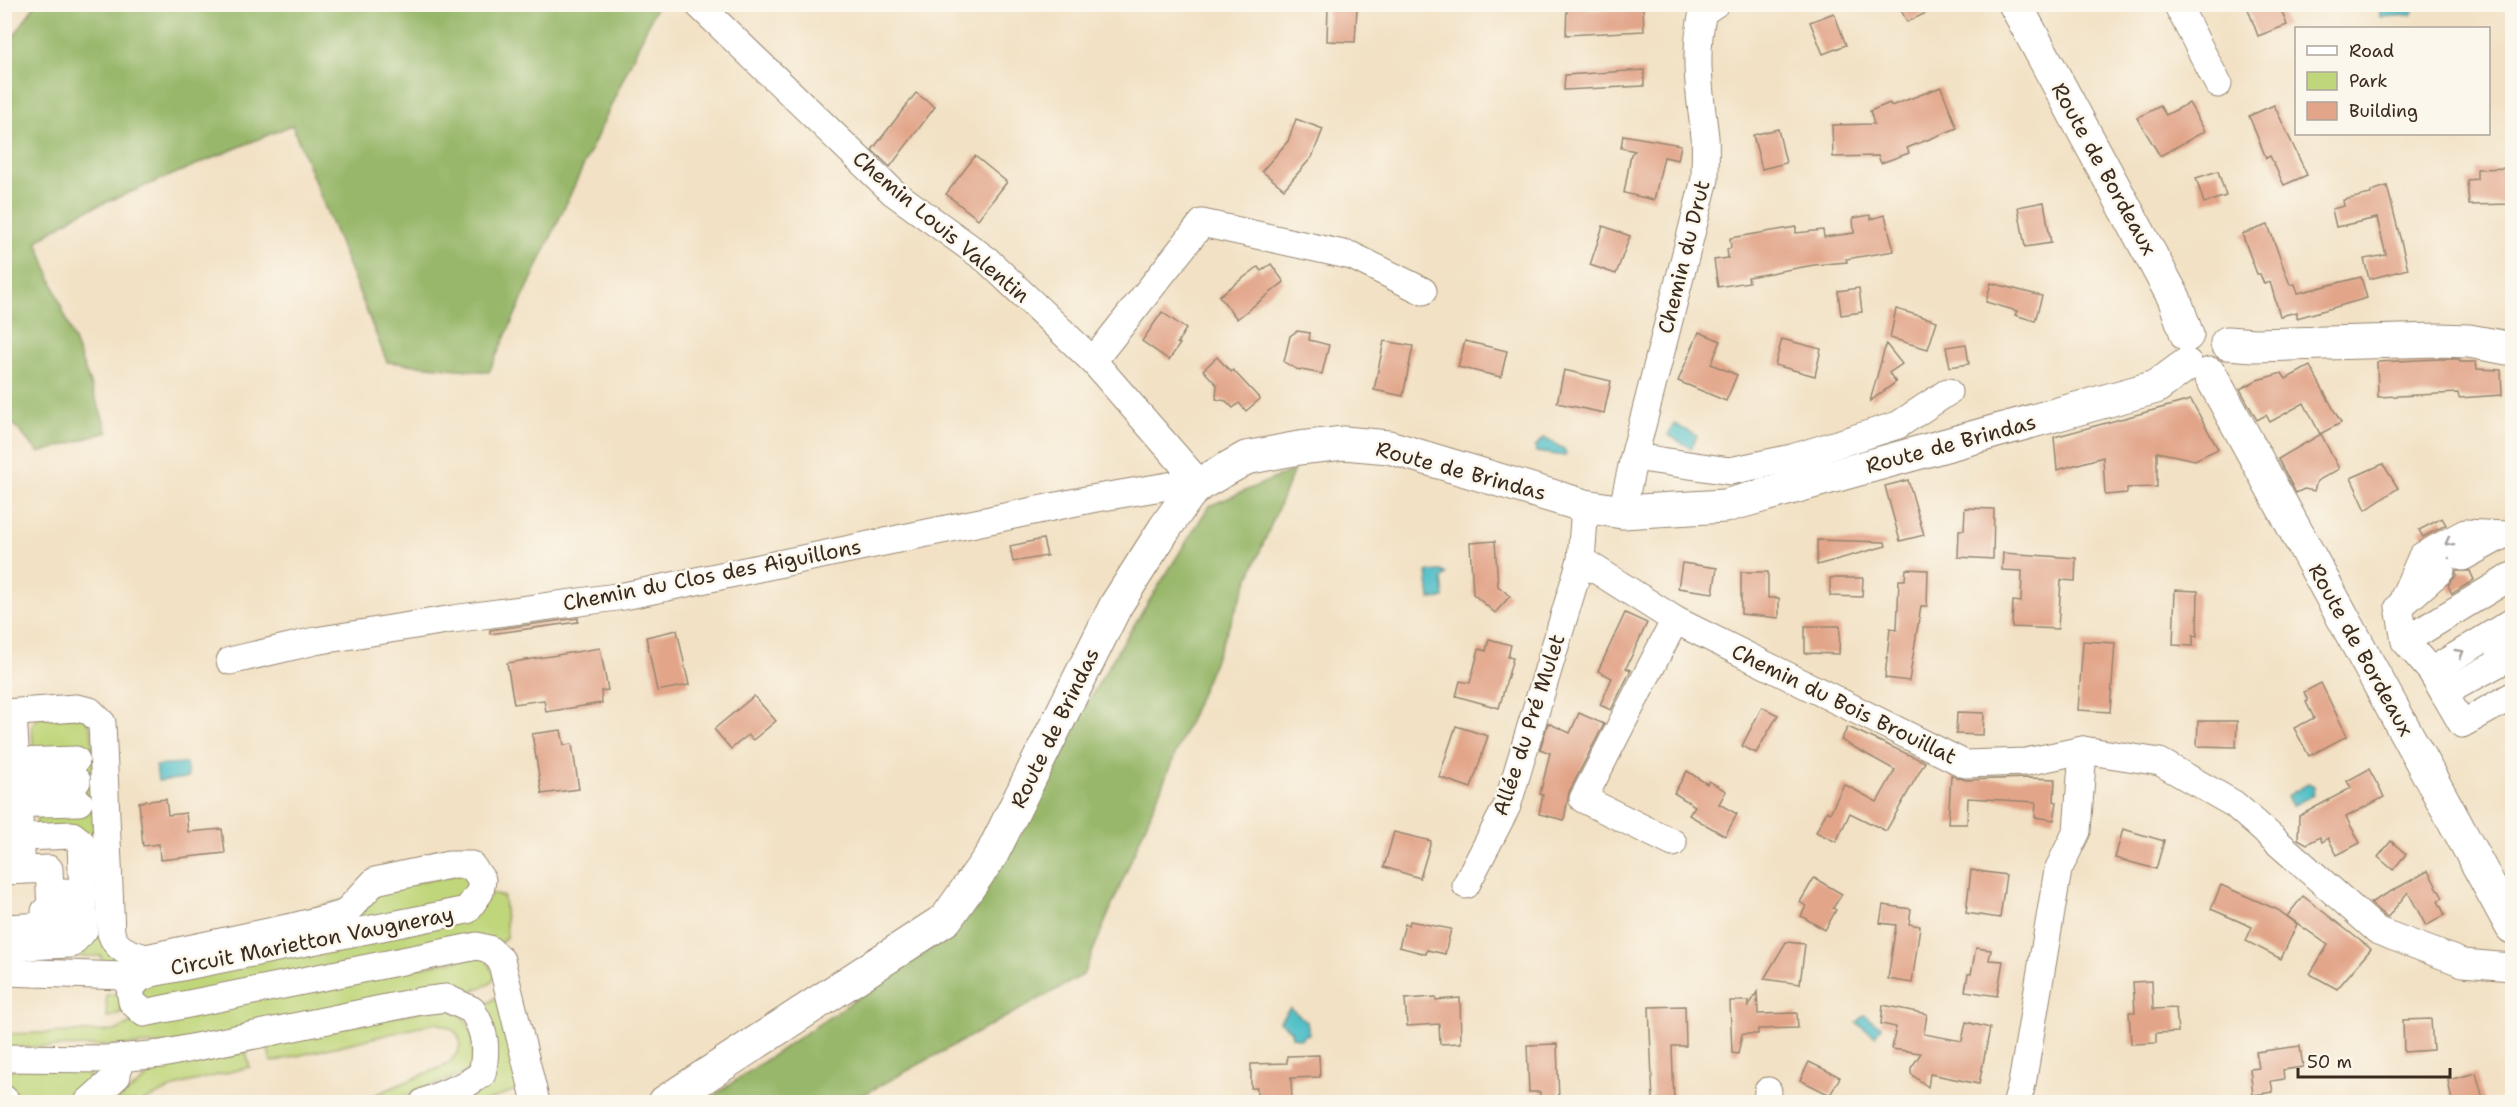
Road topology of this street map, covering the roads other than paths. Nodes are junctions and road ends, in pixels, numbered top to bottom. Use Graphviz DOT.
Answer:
graph roads {
  1 [pos="698,4"];
  2 [pos="1715,4"];
  3 [pos="2015,4"];
  4 [pos="2177,4"];
  5 [pos="2218,84"];
  6 [pos="1423,291"];
  7 [pos="2511,350"];
  8 [pos="2195,358"];
  9 [pos="1093,361"];
  10 [pos="1948,393"];
  11 [pos="1634,457"];
  12 [pos="1195,489"];
  13 [pos="1585,506"];
  14 [pos="1622,512"];
  15 [pos="2509,533"];
  16 [pos="1581,560"];
  17 [pos="2512,576"];
  18 [pos="2399,607"];
  19 [pos="1675,620"];
  20 [pos="2502,628"];
  21 [pos="2405,640"];
  22 [pos="230,661"];
  23 [pos="2510,669"];
  24 [pos="2443,691"];
  25 [pos="2512,696"];
  26 [pos="9,713"];
  27 [pos="2083,750"];
  28 [pos="12,776"];
  29 [pos="1673,843"];
  30 [pos="13,854"];
  31 [pos="1466,885"];
  32 [pos="4,913"];
  33 [pos="2512,927"];
  34 [pos="4,928"];
  35 [pos="4,947"];
  36 [pos="2512,967"];
  37 [pos="4,972"];
  38 [pos="505,977"];
  39 [pos="136,982"];
  40 [pos="460,1004"];
  41 [pos="4,1058"];
  42 [pos="119,1058"];
  43 [pos="88,1102"];
  44 [pos="424,1102"];
  45 [pos="536,1102"];
  46 [pos="665,1102"];
  47 [pos="2017,1102"];
  1 -- 9 [label="street, Chemin Louis Valentin"];
  2 -- 11 [label="street, Chemin du Drut"];
  3 -- 8 [label="main road, Route de Bordeaux"];
  4 -- 5 [label="street"];
  6 -- 9 [label="street"];
  7 -- 8 [label="main road, Route de Brindas"];
  8 -- 14 [label="main road, Route de Brindas"];
  8 -- 33 [label="main road, Route de Bordeaux"];
  9 -- 12 [label="street, Chemin Louis Valentin"];
  10 -- 11 [label="street"];
  11 -- 14 [label="street, Chemin du Drut"];
  12 -- 13 [label="main road, Route de Brindas"];
  12 -- 22 [label="street, Chemin du Clos des Aiguillons"];
  12 -- 46 [label="main road, Route de Brindas"];
  13 -- 14 [label="main road, Route de Brindas"];
  13 -- 16 [label="street"];
  15 -- 18 [label="street"];
  15 -- 18 [label="street, one-way"];
  16 -- 19 [label="street, Chemin du Bois Brouillat"];
  16 -- 31 [label="street, Allée du Pré Mulet"];
  17 -- 21 [label="street"];
  18 -- 21 [label="street"];
  19 -- 27 [label="street, Chemin du Bois Brouillat"];
  19 -- 29 [label="street"];
  20 -- 23 [label="street"];
  24 -- 20 [label="street, one-way"];
  21 -- 24 [label="street"];
  23 -- 24 [label="street"];
  24 -- 25 [label="street"];
  26 -- 28 [label="street"];
  26 -- 39 [label="street, Circuit Marietton Vaugneray"];
  27 -- 36 [label="street, Chemin du Bois Brouillat"];
  27 -- 47 [label="street"];
  28 -- 28 [label="street"];
  28 -- 30 [label="street"];
  30 -- 32 [label="street"];
  30 -- 34 [label="street"];
  30 -- 35 [label="street"];
  37 -- 39 [label="street"];
  38 -- 39 [label="street, Circuit Marietton Vaugneray"];
  38 -- 40 [label="street"];
  38 -- 45 [label="street, Circuit Marietton Vaugneray"];
  40 -- 42 [label="street"];
  40 -- 44 [label="street"];
  41 -- 42 [label="street"];
  42 -- 43 [label="street"];
}
